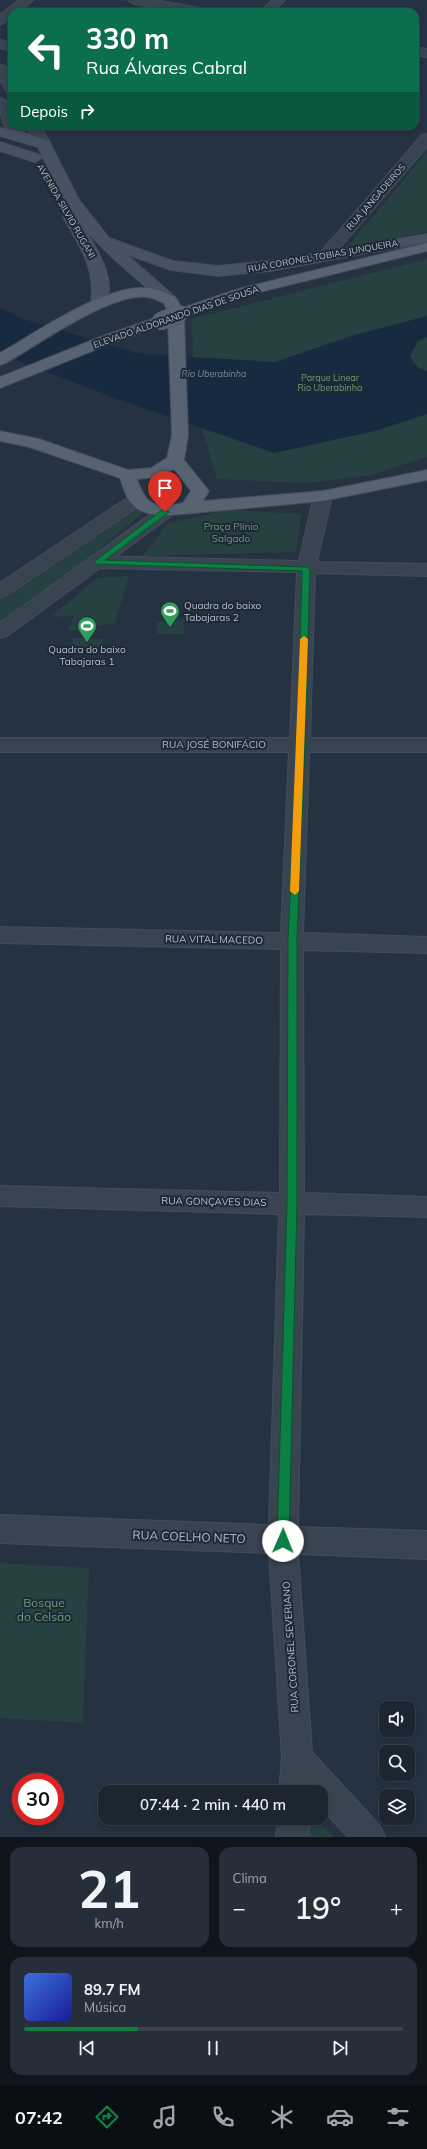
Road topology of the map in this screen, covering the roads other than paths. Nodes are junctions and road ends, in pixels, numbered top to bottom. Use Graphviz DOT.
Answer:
graph roads {
  1 [pos="26,0"];
  2 [pos="134,0"];
  3 [pos="279,0"];
  4 [pos="16,8"];
  5 [pos="178,8"];
  6 [pos="270,8"];
  7 [pos="8,15"];
  8 [pos="0,21"];
  9 [pos="0,69"];
  10 [pos="8,82"];
  11 [pos="0,102"];
  12 [pos="8,117"];
  13 [pos="15,130"];
  14 [pos="16,130"];
  15 [pos="35,130"];
  16 [pos="425,130"];
  17 [pos="44,144"];
  18 [pos="0,146"];
  19 [pos="35,158"];
  20 [pos="427,238"];
  21 [pos="103,241"];
  22 [pos="427,247"];
  23 [pos="325,256"];
  24 [pos="170,300"];
  25 [pos="99,302"];
  26 [pos="0,360"];
  27 [pos="0,383"];
  28 [pos="0,436"];
  29 [pos="176,460"];
  30 [pos="427,474"];
  31 [pos="127,475"];
  32 [pos="323,496"];
  33 [pos="136,500"];
  34 [pos="190,507"];
  35 [pos="165,512"];
  36 [pos="98,562"];
  37 [pos="306,569"];
  38 [pos="427,570"];
  39 [pos="0,591"];
  40 [pos="0,632"];
  41 [pos="301,744"];
  42 [pos="0,745"];
  43 [pos="427,746"];
  44 [pos="0,935"];
  45 [pos="292,940"];
  46 [pos="427,945"];
  47 [pos="0,1196"];
  48 [pos="292,1203"];
  49 [pos="427,1207"];
  50 [pos="0,1529"];
  51 [pos="283,1541"];
  52 [pos="427,1545"];
  53 [pos="297,1758"];
  54 [pos="295,1785"];
  55 [pos="293,1825"];
  56 [pos="292,1837"];
  57 [pos="369,1837"];
  1 -- 4 [label="street"];
  2 -- 5 [label="street"];
  3 -- 6 [label="street"];
  7 -- 8 [label="street"];
  9 -- 10 [label="street"];
  11 -- 12 [label="street, AVENIDA SILVIO RUGANI"];
  13 -- 19 [label="main road, AVENIDA SILVIO RUGANI"];
  14 -- 17 [label="main road"];
  15 -- 17 [label="street, AVENIDA SILVIO RUGANI"];
  16 -- 23 [label="street, RUA JANGADEIROS"];
  17 -- 21 [label="main road, AVENIDA SILVIO RUGANI"];
  18 -- 19 [label="main road"];
  19 -- 25 [label="main road, AVENIDA SILVIO RUGANI"];
  20 -- 23 [label="main road, RUA CORONEL TOBIAS JUNQUEIRA"];
  21 -- 23 [label="main road, RUA CORONEL TOBIAS JUNQUEIRA"];
  21 -- 24 [label="main road, AVENIDA SILVIO RUGANI"];
  22 -- 27 [label="main road, ELEVADO ALDORANDO DIAS DE SOUSA, bridge"];
  24 -- 25 [label="main road"];
  24 -- 29 [label="main road"];
  25 -- 26 [label="main road"];
  28 -- 31 [label="main road"];
  29 -- 31 [label="main road"];
  29 -- 34 [label="main road"];
  30 -- 32 [label="main road"];
  31 -- 33 [label="main road"];
  32 -- 34 [label="main road"];
  32 -- 37 [label="street, RUA CORONEL SEVERIANO"];
  33 -- 35 [label="main road"];
  33 -- 39 [label="street"];
  34 -- 35 [label="main road"];
  35 -- 36 [label="street"];
  36 -- 37 [label="street"];
  36 -- 40 [label="street"];
  37 -- 38 [label="street"];
  37 -- 41 [label="street, RUA CORONEL SEVERIANO"];
  41 -- 42 [label="street, RUA JOSÉ BONIFÁCIO"];
  41 -- 43 [label="street, RUA JOSÉ BONIFÁCIO"];
  41 -- 45 [label="street, RUA CORONEL SEVERIANO"];
  44 -- 45 [label="street, RUA VITAL MACEDO"];
  45 -- 46 [label="street, RUA VITAL MACEDO"];
  45 -- 48 [label="street, RUA CORONEL SEVERIANO"];
  47 -- 48 [label="street, RUA GONÇAVES DIAS"];
  48 -- 49 [label="street, RUA GONÇAVES DIAS"];
  48 -- 51 [label="street, RUA CORONEL SEVERIANO"];
  50 -- 51 [label="street, RUA COELHO NETO"];
  51 -- 52 [label="street, RUA COELHO NETO"];
  51 -- 53 [label="street, RUA CORONEL SEVERIANO"];
  53 -- 54 [label="street, RUA CORONEL SEVERIANO"];
  53 -- 57 [label="street"];
  55 -- 56 [label="street"];
}
